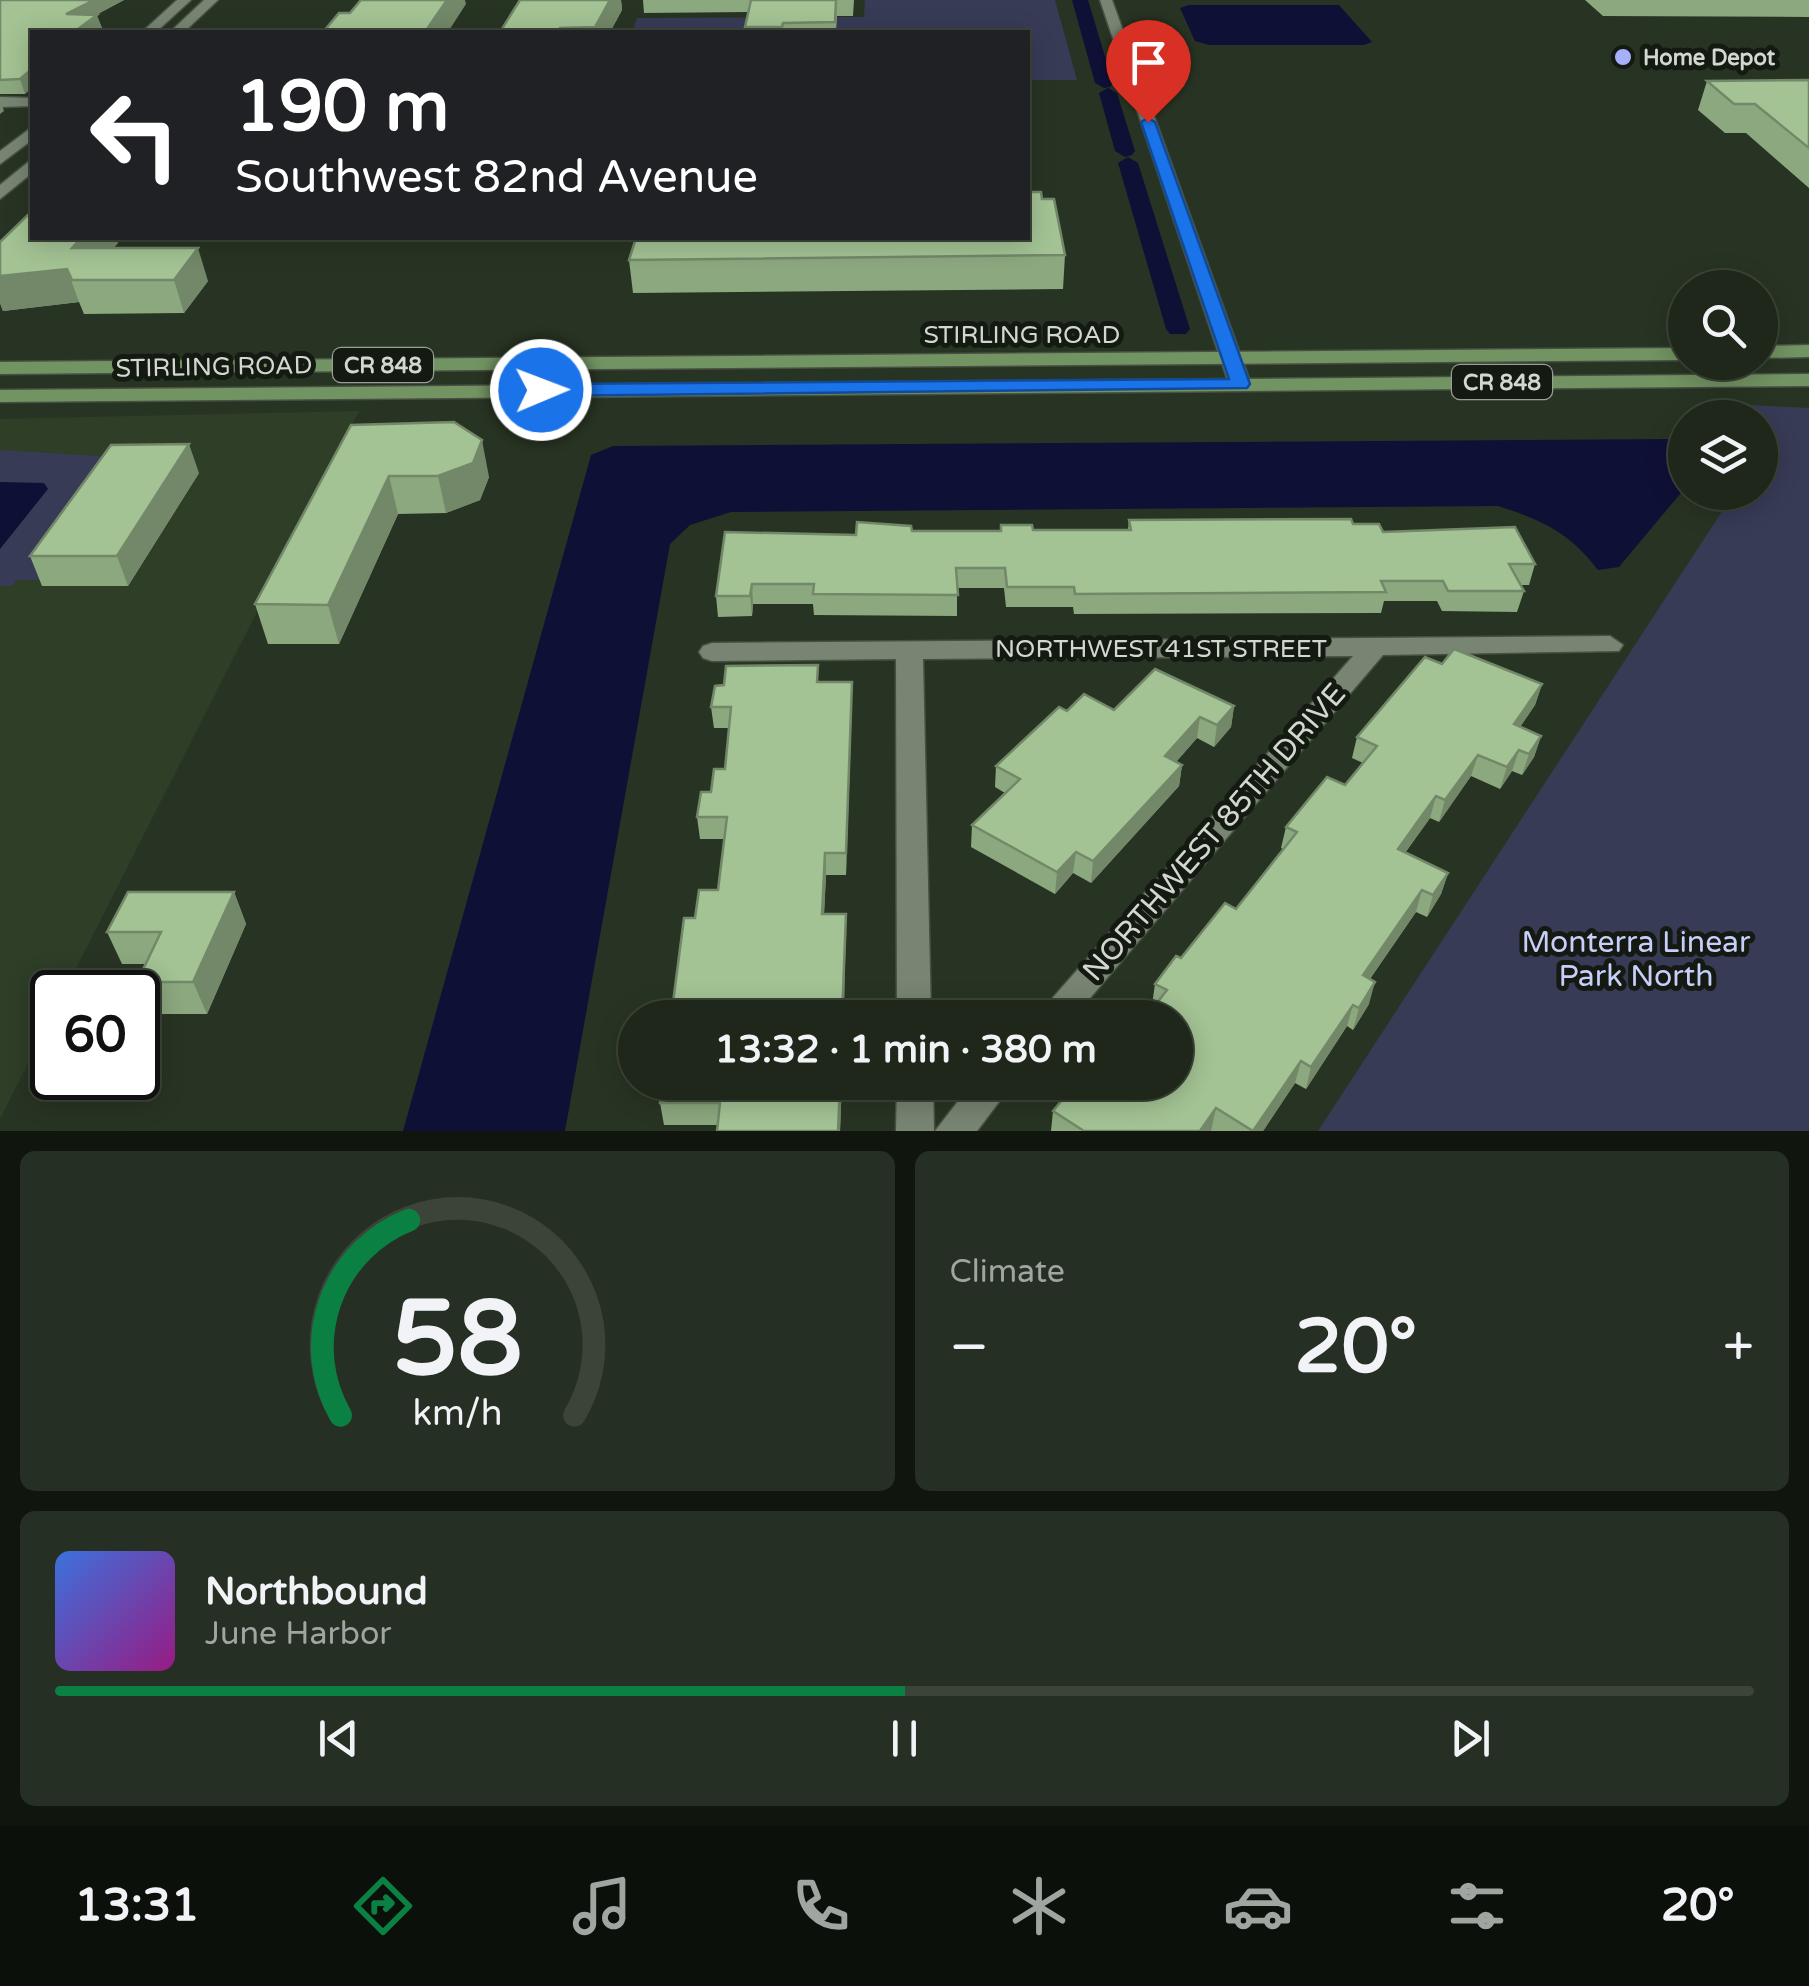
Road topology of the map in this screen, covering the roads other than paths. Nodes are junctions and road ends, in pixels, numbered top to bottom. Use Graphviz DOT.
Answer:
graph roads {
  1 [pos="185,0"];
  2 [pos="212,0"];
  3 [pos="1106,0"];
  4 [pos="150,30"];
  5 [pos="178,30"];
  6 [pos="0,102"];
  7 [pos="30,102"];
  8 [pos="30,134"];
  9 [pos="0,160"];
  10 [pos="30,166"];
  11 [pos="0,194"];
  12 [pos="1809,351"];
  13 [pos="1778,352"];
  14 [pos="1668,354"];
  15 [pos="1232,360"];
  16 [pos="549,364"];
  17 [pos="0,368"];
  18 [pos="1809,380"];
  19 [pos="1240,384"];
  20 [pos="541,390"];
  21 [pos="0,396"];
  22 [pos="1610,645"];
  23 [pos="1376,646"];
  24 [pos="909,650"];
  25 [pos="712,652"];
  26 [pos="914,1000"];
  27 [pos="1068,1000"];
  28 [pos="915,1100"];
  29 [pos="981,1100"];
  30 [pos="916,1131"];
  31 [pos="954,1131"];
  1 -- 4 [label="street"];
  2 -- 5 [label="street"];
  3 -- 15 [label="street"];
  6 -- 7 [label="street"];
  8 -- 9 [label="street"];
  10 -- 11 [label="street"];
  12 -- 13 [label="main road"];
  14 -- 15 [label="main road, STIRLING ROAD / CR 848"];
  15 -- 16 [label="main road, STIRLING ROAD / CR 848"];
  15 -- 19 [label="street"];
  16 -- 17 [label="main road, STIRLING ROAD / CR 848"];
  16 -- 20 [label="main road"];
  18 -- 19 [label="main road, STIRLING ROAD / CR 848"];
  19 -- 20 [label="main road, STIRLING ROAD / CR 848"];
  20 -- 21 [label="main road, STIRLING ROAD / CR 848"];
  22 -- 23 [label="street, NORTHWEST 41ST STREET"];
  23 -- 24 [label="street, NORTHWEST 41ST STREET"];
  23 -- 27 [label="street, NORTHWEST 85TH DRIVE"];
  24 -- 25 [label="street, NORTHWEST 41ST STREET"];
  24 -- 26 [label="street"];
  28 -- 30 [label="street"];
  29 -- 31 [label="street"];
}
